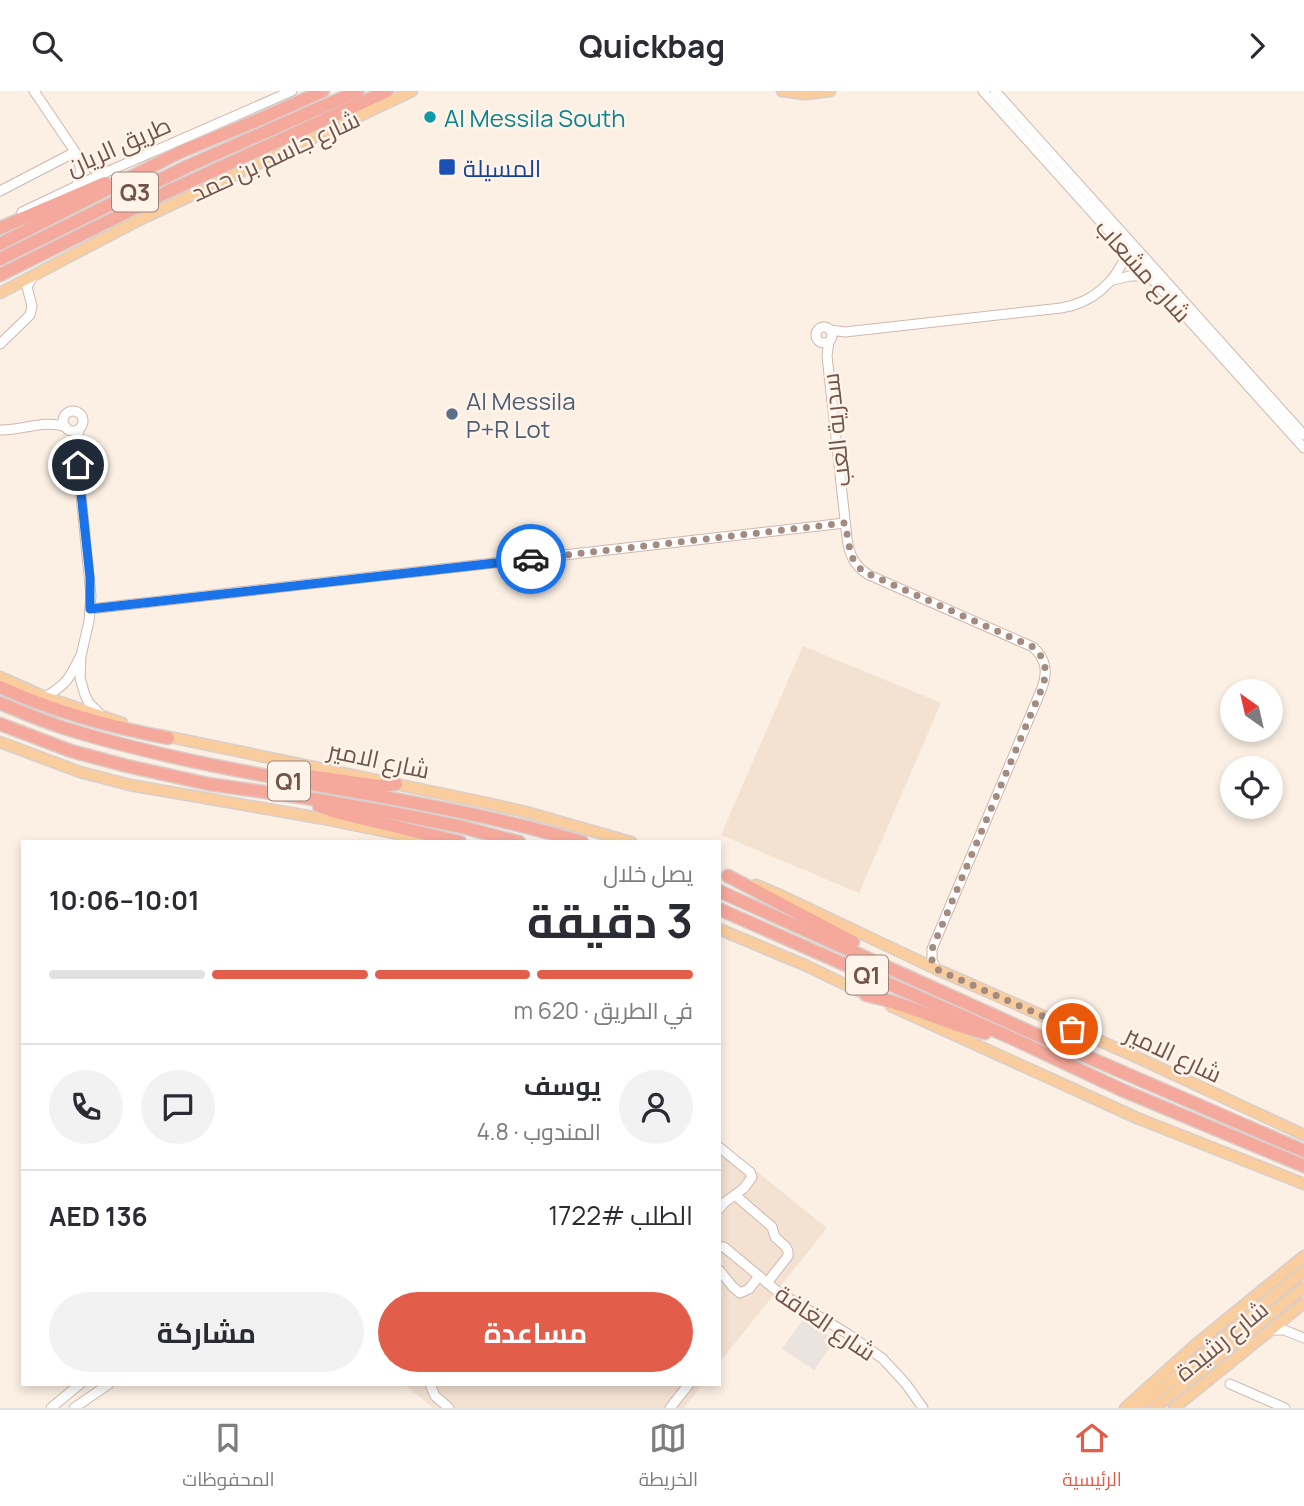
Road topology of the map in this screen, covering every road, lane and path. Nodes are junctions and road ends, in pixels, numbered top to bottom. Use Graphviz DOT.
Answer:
graph roads {
  1 [pos="34,91"];
  2 [pos="271,91"];
  3 [pos="292,91"];
  4 [pos="323,91"];
  5 [pos="358,91"];
  6 [pos="387,91"];
  7 [pos="412,91"];
  8 [pos="782,91"];
  9 [pos="830,91"];
  10 [pos="983,91"];
  11 [pos="995,91"];
  12 [pos="268,102"];
  13 [pos="269,146"];
  14 [pos="75,152"];
  15 [pos="180,152"];
  16 [pos="102,174"];
  17 [pos="77,185"];
  18 [pos="0,191"];
  19 [pos="139,220"];
  20 [pos="0,226"];
  21 [pos="0,244"];
  22 [pos="1128,251"];
  23 [pos="0,258"];
  24 [pos="4,273"];
  25 [pos="33,276"];
  26 [pos="1149,276"];
  27 [pos="1111,281"];
  28 [pos="5,291"];
  29 [pos="28,295"];
  30 [pos="0,344"];
  31 [pos="1220,348"];
  32 [pos="1281,416"];
  33 [pos="0,429"];
  34 [pos="1304,435"];
  35 [pos="1304,449"];
  36 [pos="845,523"];
  37 [pos="90,609"];
  38 [pos="81,656"];
  39 [pos="0,677"];
  40 [pos="0,687"];
  41 [pos="45,697"];
  42 [pos="0,703"];
  43 [pos="103,716"];
  44 [pos="0,724"];
  45 [pos="168,738"];
  46 [pos="0,742"];
  47 [pos="253,774"];
  48 [pos="396,784"];
  49 [pos="307,798"];
  50 [pos="428,840"];
  51 [pos="452,840"];
  52 [pos="511,840"];
  53 [pos="576,840"];
  54 [pos="624,840"];
  55 [pos="724,875"];
  56 [pos="721,892"];
  57 [pos="721,910"];
  58 [pos="721,930"];
  59 [pos="932,949"];
  60 [pos="915,960"];
  61 [pos="936,969"];
  62 [pos="910,976"];
  63 [pos="866,995"];
  64 [pos="1016,1040"];
  65 [pos="1304,1135"];
  66 [pos="721,1149"];
  67 [pos="1304,1151"];
  68 [pos="1304,1166"];
  69 [pos="1304,1187"];
  70 [pos="735,1195"];
  71 [pos="721,1207"];
  72 [pos="721,1247"];
  73 [pos="1304,1256"];
  74 [pos="1304,1271"];
  75 [pos="721,1272"];
  76 [pos="763,1280"];
  77 [pos="1304,1287"];
  78 [pos="1304,1303"];
  79 [pos="1289,1315"];
  80 [pos="1271,1330"];
  81 [pos="1293,1333"];
  82 [pos="1304,1338"];
  83 [pos="1230,1384"];
  84 [pos="78,1386"];
  85 [pos="106,1386"];
  86 [pos="430,1386"];
  87 [pos="687,1386"];
  88 [pos="51,1408"];
  89 [pos="74,1408"];
  90 [pos="449,1408"];
  91 [pos="670,1408"];
  92 [pos="923,1408"];
  93 [pos="1125,1408"];
  94 [pos="1138,1408"];
  95 [pos="1155,1408"];
  96 [pos="1174,1408"];
  97 [pos="1284,1408"];
  1 -- 14 [label="street"];
  2 -- 12 [label="street"];
  3 -- 12 [label="street, طريق الريان"];
  4 -- 15 [label="highway, طريق الريان / Q3"];
  5 -- 23 [label="highway, طريق الريان / Q3"];
  6 -- 13 [label="highway"];
  7 -- 19 [label="main road, شارع جاسم بن حمد"];
  8 -- 9 [label="main road"];
  10 -- 22 [label="street, شارع مشعاب"];
  11 -- 31 [label="street, شارع مشعاب"];
  12 -- 16 [label="street, طريق الريان"];
  13 -- 19 [label="main road"];
  13 -- 24 [label="highway"];
  14 -- 16 [label="street"];
  14 -- 17 [label="street"];
  14 -- 18 [label="street, طريق الريان"];
  15 -- 20 [label="highway"];
  15 -- 21 [label="highway, طريق الريان / Q3"];
  16 -- 17 [label="street, طريق الريان"];
  17 -- 20 [label="street, طريق الريان"];
  19 -- 25 [label="main road"];
  22 -- 26 [label="street, شارع مشعاب"];
  22 -- 27 [label="street"];
  25 -- 28 [label="main road"];
  25 -- 29 [label="street"];
  26 -- 27 [label="street"];
  26 -- 31 [label="street, شارع مشعاب"];
  27 -- 36 [label="street, سدرية العب"];
  28 -- 29 [label="street"];
  29 -- 30 [label="street"];
  31 -- 32 [label="street, شارع مشعاب"];
  32 -- 34 [label="street, شارع مشعاب"];
  32 -- 35 [label="street, شارع مشعاب"];
  33 -- 37 [label="street"];
  36 -- 37 [label="street"];
  36 -- 59 [label="street, سدرية العب"];
  37 -- 38 [label="street"];
  38 -- 41 [label="street"];
  38 -- 43 [label="street"];
  39 -- 41 [label="main road, شارع الامير"];
  40 -- 45 [label="highway"];
  41 -- 43 [label="main road, شارع الامير"];
  42 -- 47 [label="highway, شارع الامير / Q1"];
  43 -- 45 [label="main road, شارع الامير"];
  44 -- 49 [label="highway, شارع الامير / Q1"];
  45 -- 48 [label="main road, شارع الامير"];
  46 -- 50 [label="main road"];
  47 -- 48 [label="highway"];
  47 -- 53 [label="highway, شارع الامير / Q1"];
  48 -- 54 [label="main road, شارع الامير"];
  49 -- 51 [label="highway"];
  49 -- 52 [label="highway, شارع الامير / Q1"];
  55 -- 60 [label="main road, شارع الامير"];
  55 -- 62 [label="highway"];
  56 -- 62 [label="highway, شارع الامير / Q1"];
  57 -- 64 [label="highway, Q1"];
  58 -- 63 [label="main road"];
  59 -- 60 [label="street"];
  59 -- 61 [label="street"];
  60 -- 61 [label="main road, شارع الامير"];
  61 -- 65 [label="main road, شارع الامير"];
  62 -- 67 [label="highway, شارع الامير / Q1"];
  63 -- 64 [label="highway"];
  63 -- 69 [label="main road"];
  64 -- 68 [label="highway, Q1"];
  66 -- 70 [label="street"];
  70 -- 71 [label="street"];
  70 -- 76 [label="street"];
  72 -- 76 [label="street, شارع الغافة"];
  73 -- 93 [label="main road"];
  74 -- 94 [label="main road, شارع رشيدة"];
  75 -- 76 [label="street"];
  76 -- 92 [label="street, شارع الغافة"];
  77 -- 95 [label="main road, شارع رشيدة"];
  78 -- 79 [label="main road"];
  79 -- 80 [label="main road"];
  79 -- 81 [label="street"];
  80 -- 81 [label="street"];
  80 -- 96 [label="main road"];
  81 -- 82 [label="street"];
  83 -- 97 [label="street"];
  84 -- 88 [label="street"];
  85 -- 89 [label="street"];
  86 -- 90 [label="street"];
  87 -- 91 [label="street"];
}
